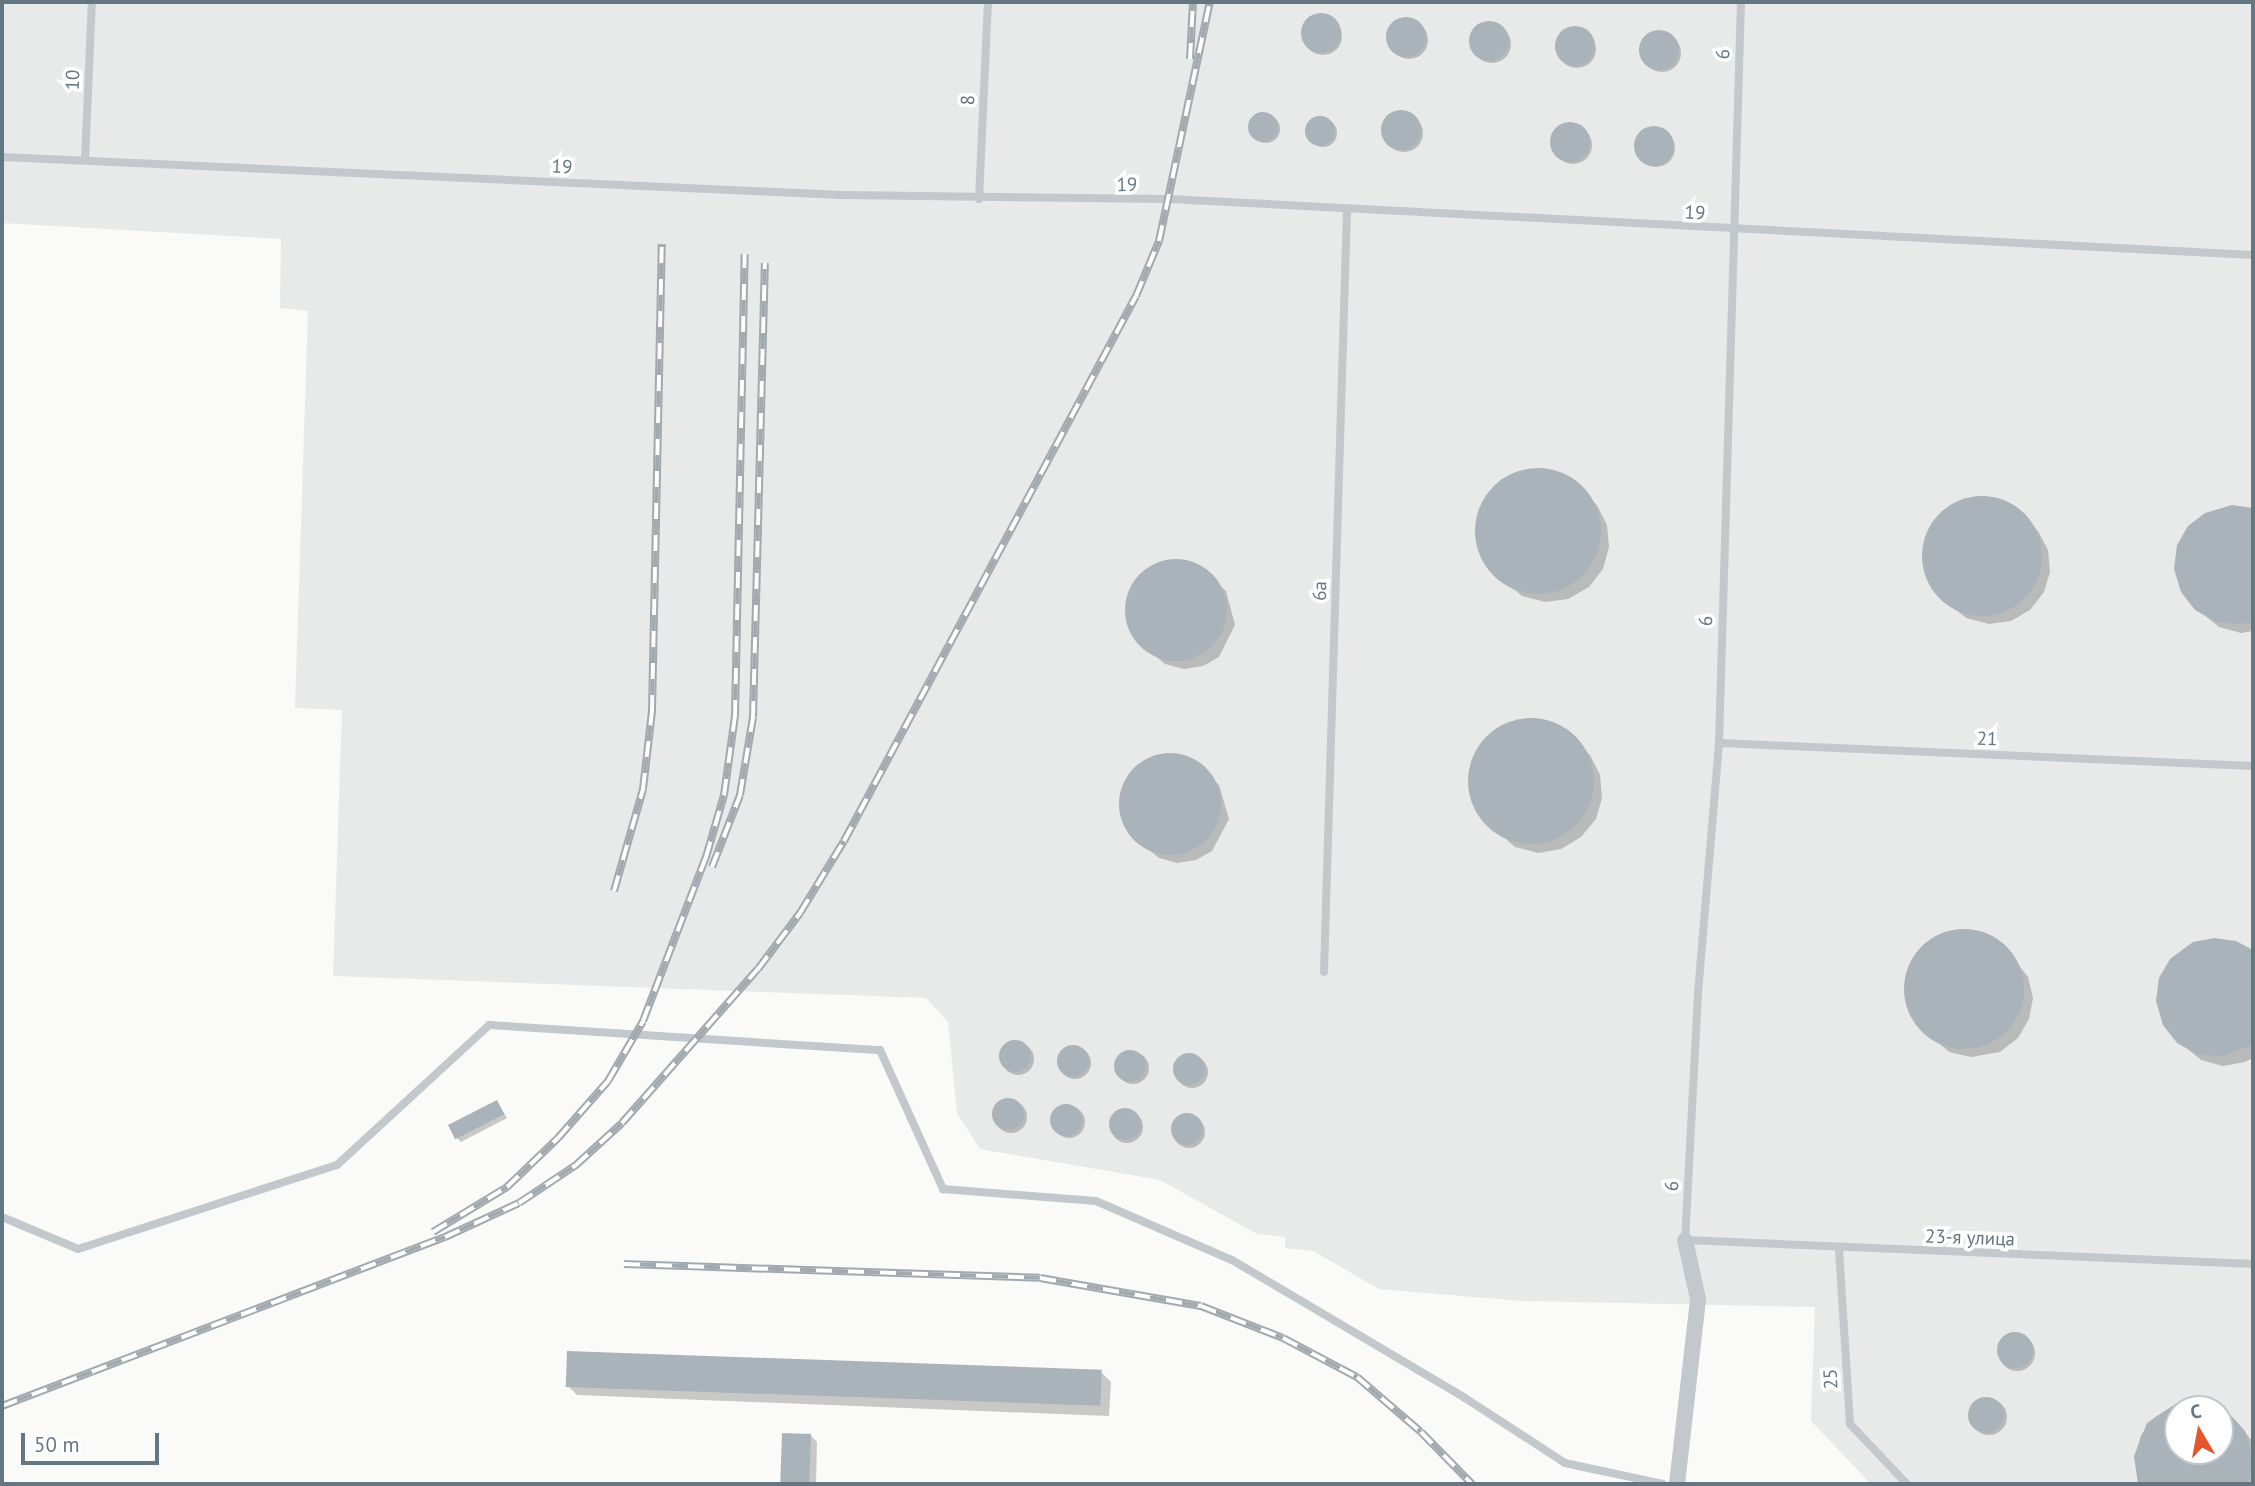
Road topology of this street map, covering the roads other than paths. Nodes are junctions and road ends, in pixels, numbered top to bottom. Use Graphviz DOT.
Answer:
graph roads {
  1 [pos="92,2"];
  2 [pos="988,2"];
  3 [pos="1741,2"];
  4 [pos="2,157"];
  5 [pos="85,160"];
  6 [pos="979,199"];
  7 [pos="1347,212"];
  8 [pos="1731,231"];
  9 [pos="2253,255"];
  10 [pos="1719,743"];
  11 [pos="2253,766"];
  12 [pos="1324,972"];
  13 [pos="2,1217"];
  14 [pos="1685,1240"];
  15 [pos="1839,1249"];
  16 [pos="2253,1264"];
  17 [pos="1663,1484"];
  18 [pos="1677,1484"];
  19 [pos="1907,1484"];
  1 -- 5 [label="lane, 10 / 10"];
  2 -- 6 [label="lane, 8 / 8"];
  3 -- 8 [label="lane, 6 / 6"];
  4 -- 5 [label="lane, 19"];
  5 -- 6 [label="lane, 19"];
  6 -- 7 [label="lane, 19"];
  7 -- 8 [label="lane, 19"];
  7 -- 12 [label="lane, 6a / 6a"];
  8 -- 9 [label="lane, 19"];
  8 -- 10 [label="lane, 6 / 6"];
  10 -- 11 [label="lane, 21 / 21"];
  10 -- 14 [label="lane, 6 / 6"];
  13 -- 17 [label="lane"];
  14 -- 15 [label="lane, 23-я улица"];
  14 -- 18 [label="street"];
  15 -- 16 [label="lane, 23-я улица"];
  15 -- 19 [label="lane, 25 / 25"];
}
